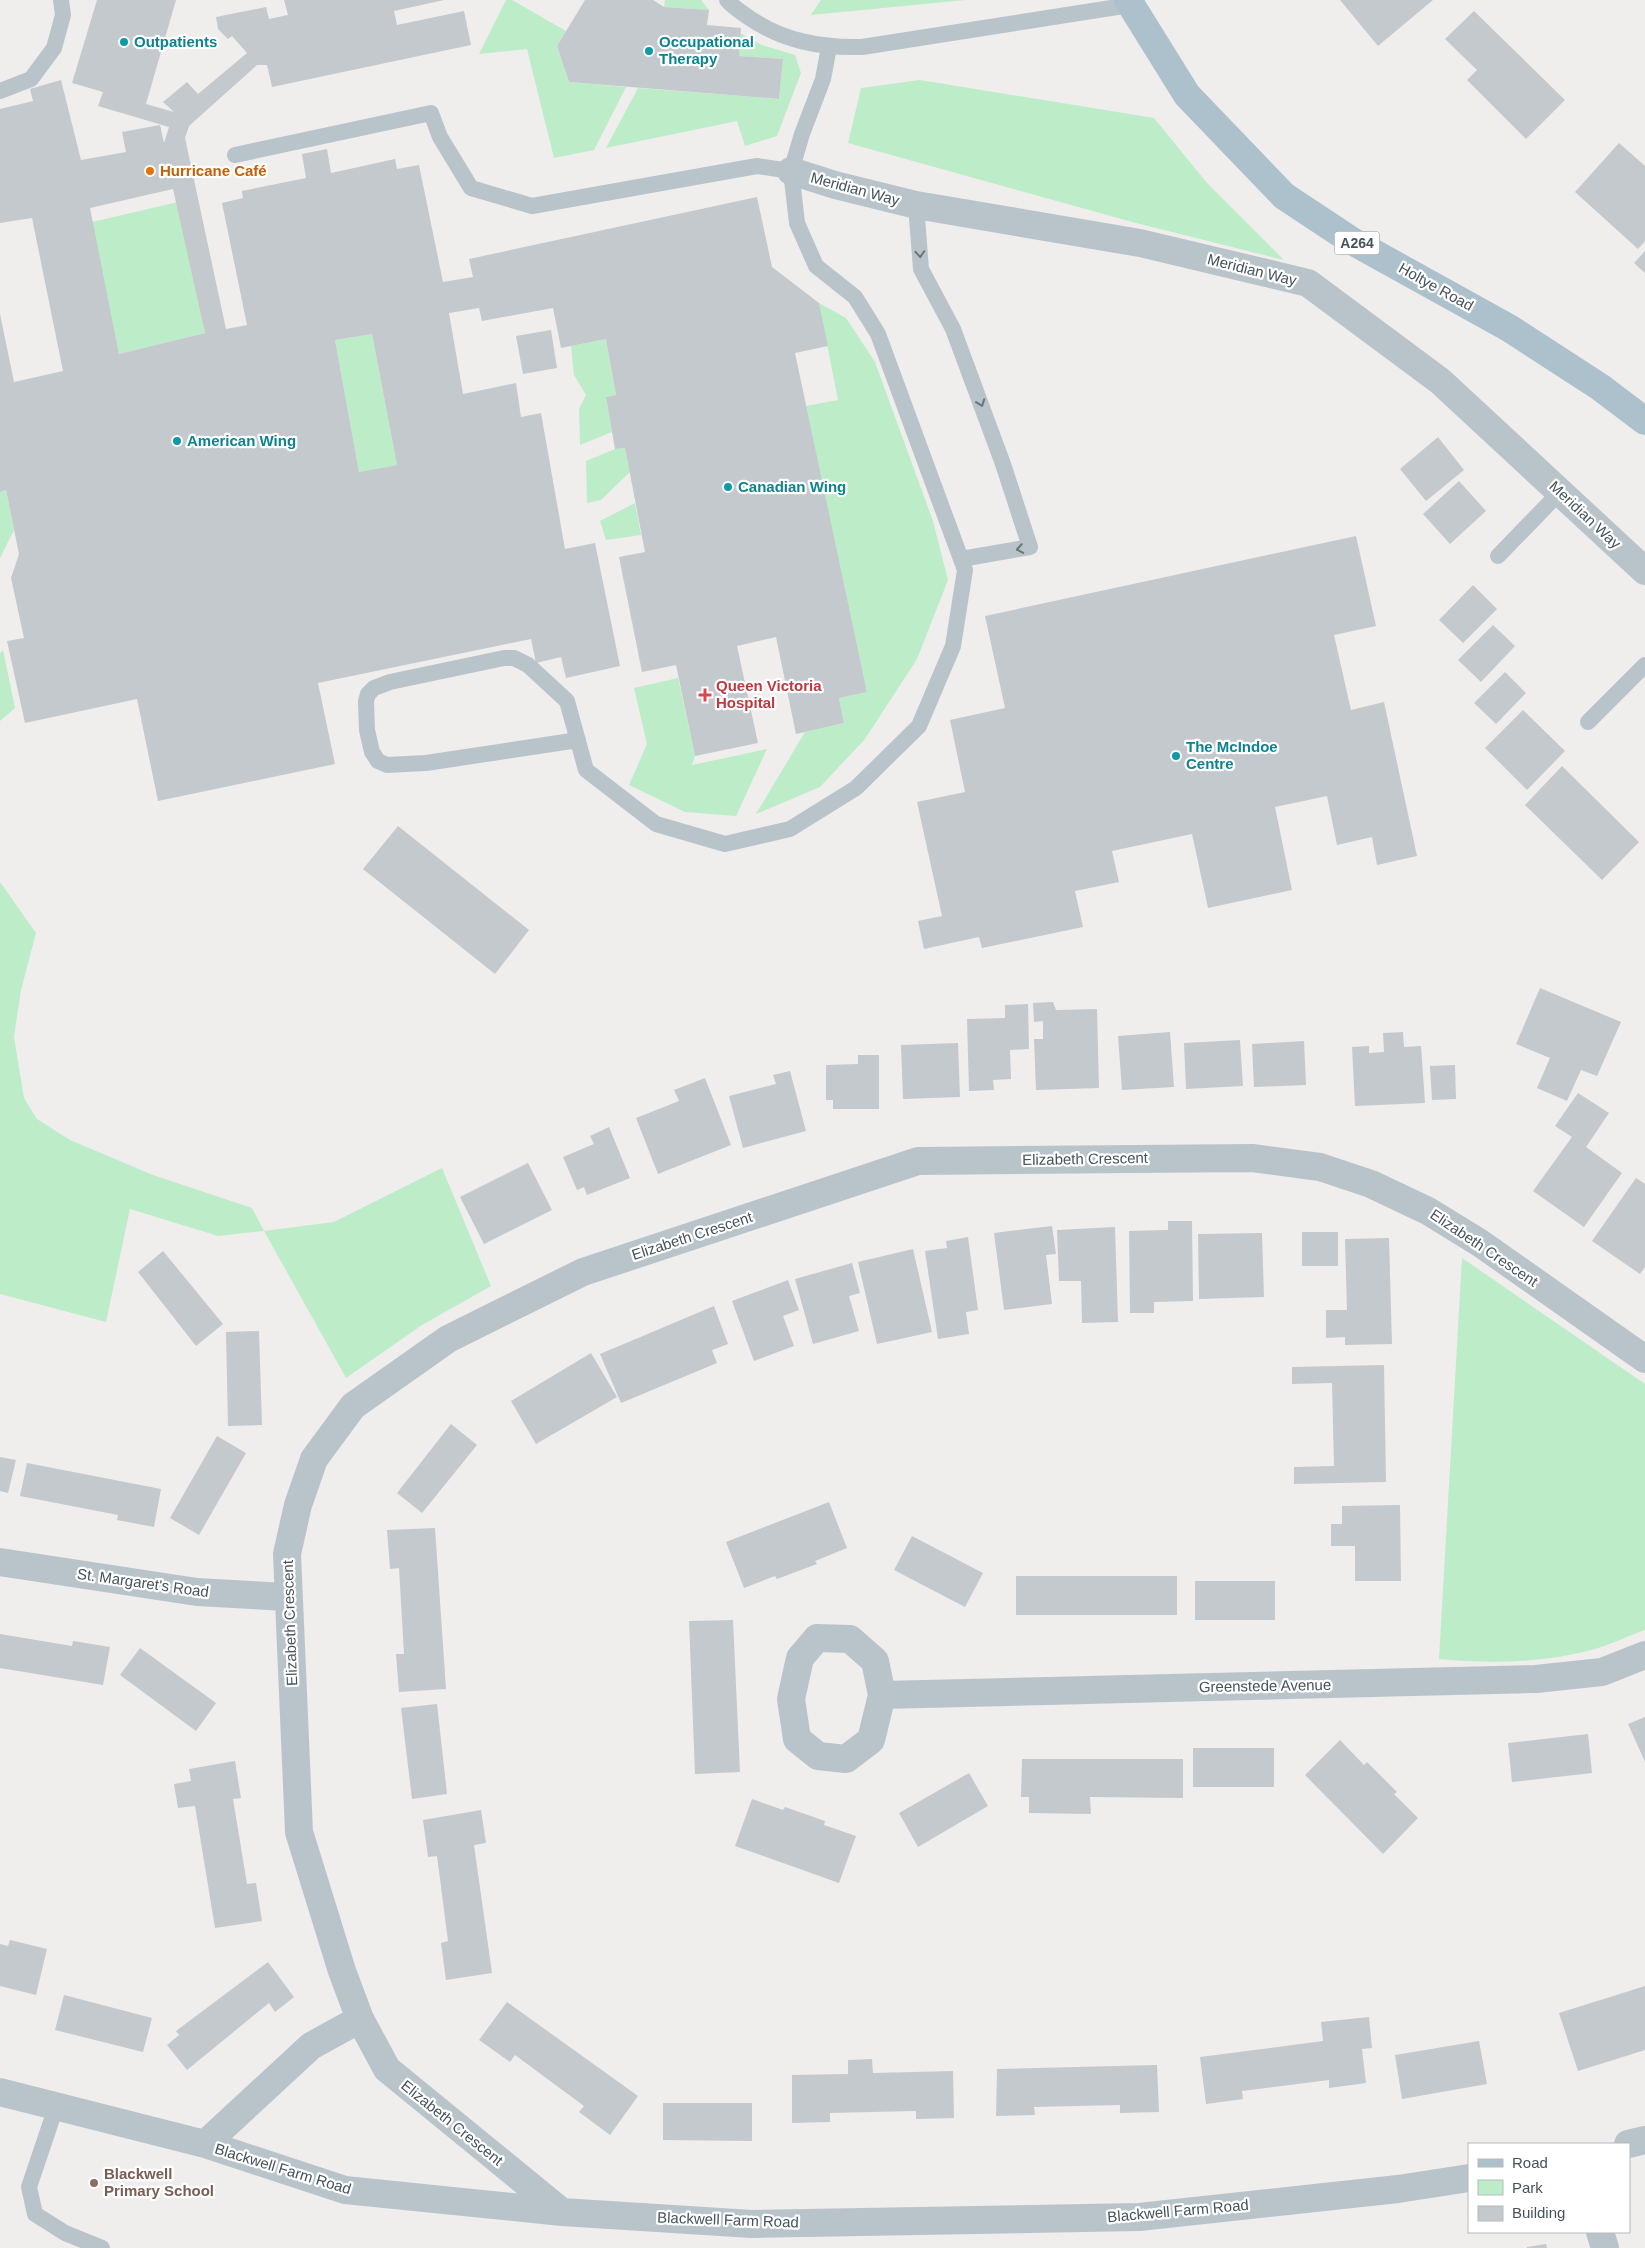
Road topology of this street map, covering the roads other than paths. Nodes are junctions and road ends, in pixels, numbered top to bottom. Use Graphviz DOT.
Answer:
graph roads {
  1 [pos="61,0"];
  2 [pos="727,0"];
  3 [pos="1129,3"];
  4 [pos="829,48"];
  5 [pos="0,91"];
  6 [pos="235,155"];
  7 [pos="792,171"];
  8 [pos="916,206"];
  9 [pos="1645,421"];
  10 [pos="1560,492"];
  11 [pos="1498,556"];
  12 [pos="961,559"];
  13 [pos="1645,571"];
  14 [pos="1645,665"];
  15 [pos="1588,722"];
  16 [pos="578,740"];
  17 [pos="1645,1359"];
  18 [pos="0,1562"];
  19 [pos="287,1597"];
  20 [pos="1645,1655"];
  21 [pos="882,1695"];
  22 [pos="360,2019"];
  23 [pos="0,2092"];
  24 [pos="56,2107"];
  25 [pos="1645,2140"];
  26 [pos="205,2144"];
  27 [pos="1630,2144"];
  28 [pos="1468,2178"];
  29 [pos="562,2212"];
  30 [pos="1600,2233"];
  31 [pos="751,2236"];
  32 [pos="102,2248"];
  33 [pos="1605,2248"];
  1 -- 5 [label="lane"];
  2 -- 4 [label="lane"];
  3 -- 4 [label="lane"];
  3 -- 9 [label="main road, Holtye Road / A264"];
  4 -- 7 [label="lane"];
  6 -- 7 [label="lane"];
  7 -- 8 [label="street, Meridian Way"];
  7 -- 12 [label="lane"];
  8 -- 10 [label="street, Meridian Way"];
  8 -- 12 [label="lane, one-way"];
  10 -- 11 [label="lane"];
  10 -- 13 [label="street, Meridian Way"];
  12 -- 16 [label="lane"];
  14 -- 15 [label="lane"];
  16 -- 16 [label="lane"];
  17 -- 19 [label="street, Elizabeth Crescent"];
  18 -- 19 [label="street, St. Margaret's Road"];
  19 -- 22 [label="street, Elizabeth Crescent"];
  20 -- 21 [label="street, Greenstede Avenue"];
  22 -- 26 [label="street"];
  22 -- 29 [label="street, Elizabeth Crescent"];
  23 -- 24 [label="street, Blackwell Farm Road"];
  24 -- 26 [label="street, Blackwell Farm Road"];
  24 -- 32 [label="lane"];
  25 -- 27 [label="street"];
  26 -- 29 [label="street, Blackwell Farm Road"];
  28 -- 31 [label="street, Blackwell Farm Road"];
  29 -- 31 [label="street, Blackwell Farm Road"];
  30 -- 33 [label="street"];
}
